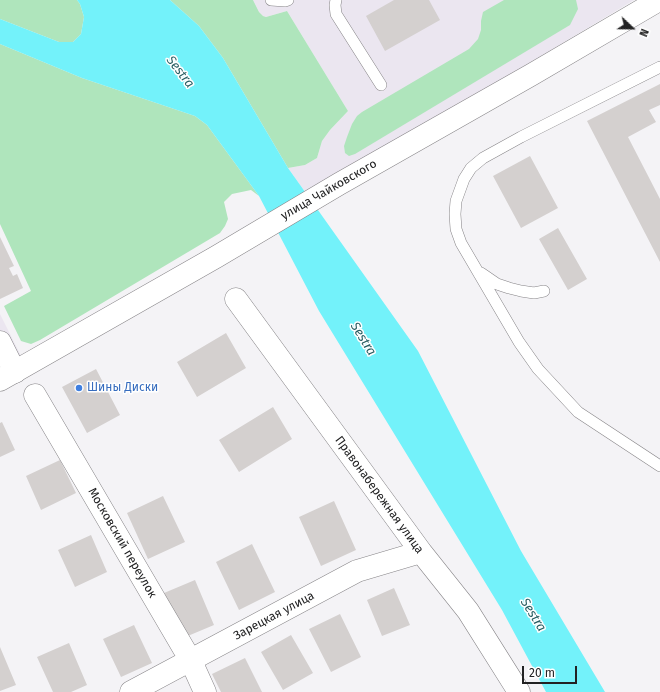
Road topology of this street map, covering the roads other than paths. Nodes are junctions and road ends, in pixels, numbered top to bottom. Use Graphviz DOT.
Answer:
graph roads {
  1 [pos="271,0"];
  2 [pos="288,0"];
  3 [pos="336,0"];
  4 [pos="658,0"];
  5 [pos="660,67"];
  6 [pos="381,85"];
  7 [pos="476,269"];
  8 [pos="544,291"];
  9 [pos="236,299"];
  10 [pos="0,342"];
  11 [pos="7,376"];
  12 [pos="35,396"];
  13 [pos="660,466"];
  14 [pos="421,552"];
  15 [pos="191,661"];
  16 [pos="131,692"];
  17 [pos="206,692"];
  18 [pos="519,692"];
  1 -- 2 [label="lane"];
  3 -- 6 [label="lane"];
  4 -- 11 [label="street, улица Чайковского"];
  5 -- 7 [label="lane"];
  7 -- 8 [label="lane"];
  7 -- 13 [label="lane"];
  9 -- 14 [label="street, Правонабережная улица"];
  10 -- 11 [label="street"];
  12 -- 15 [label="street, Московский переулок"];
  14 -- 15 [label="street, Зарецкая улица"];
  14 -- 18 [label="street, Правонабережная улица"];
  15 -- 16 [label="street, Зарецкая улица"];
  15 -- 17 [label="street, Московский переулок"];
}
